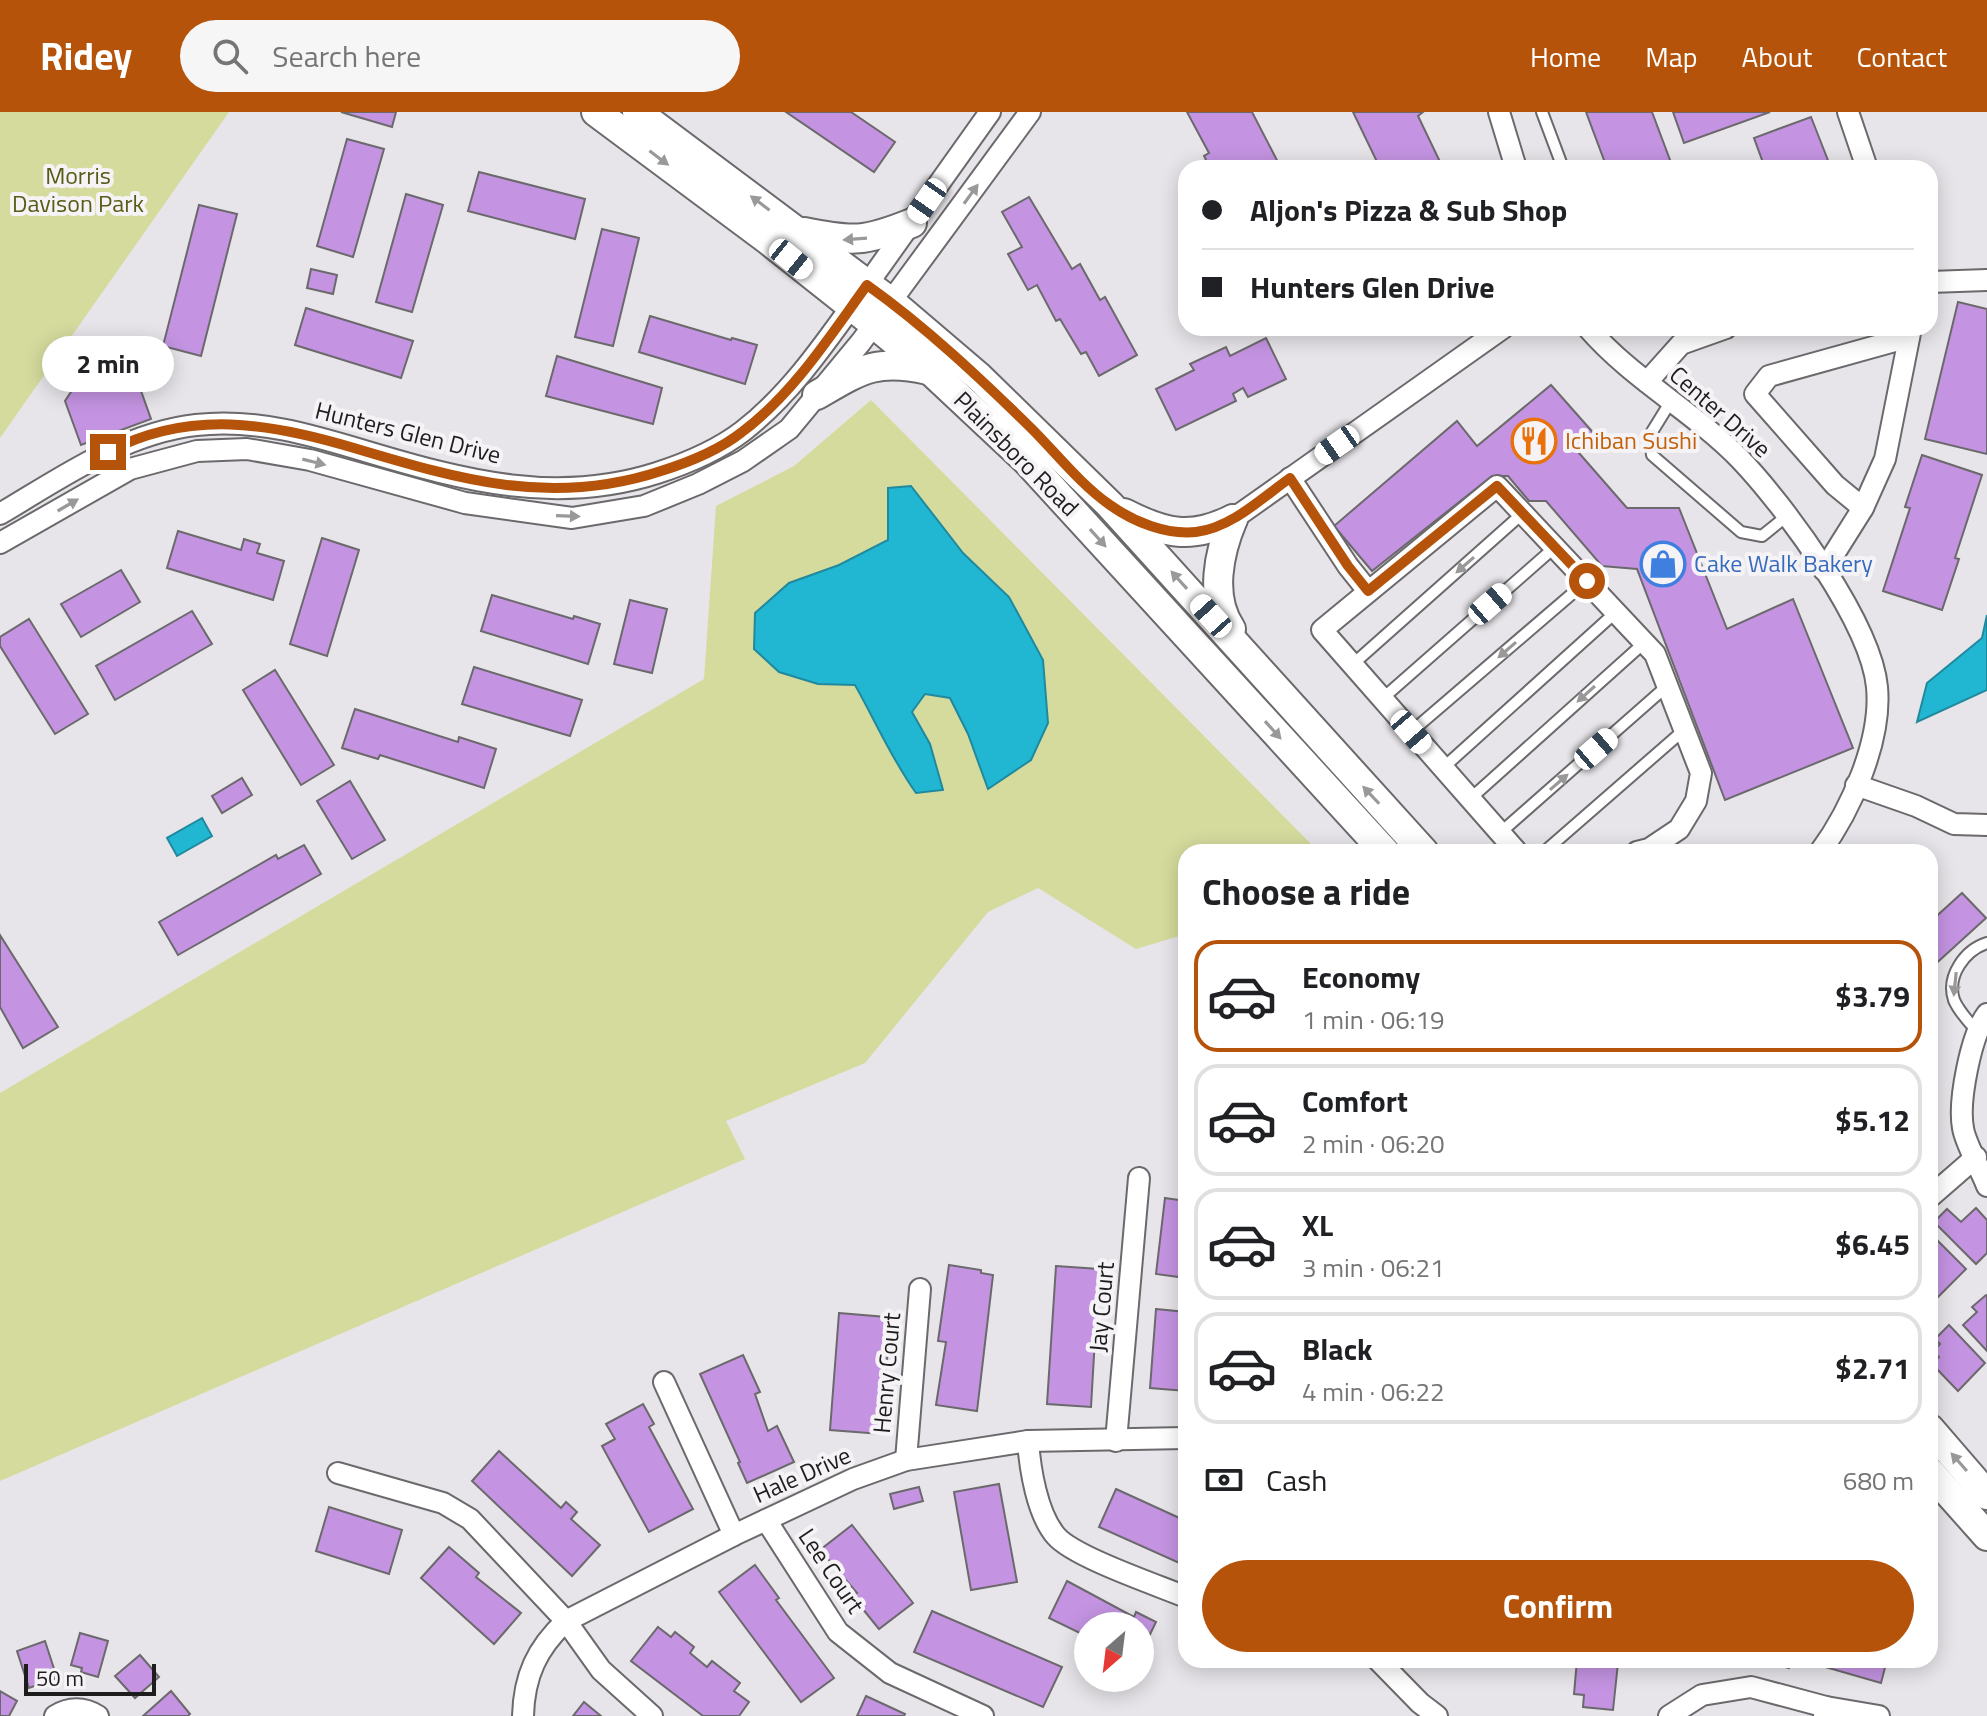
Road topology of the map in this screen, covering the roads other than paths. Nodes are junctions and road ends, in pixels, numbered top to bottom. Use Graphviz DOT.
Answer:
graph roads {
  1 [pos="596,112"];
  2 [pos="637,112"];
  3 [pos="990,112"];
  4 [pos="1030,112"];
  5 [pos="1499,112"];
  6 [pos="1542,112"];
  7 [pos="1848,112"];
  8 [pos="1514,160"];
  9 [pos="1560,160"];
  10 [pos="1864,160"];
  11 [pos="912,223"];
  12 [pos="797,230"];
  13 [pos="1987,280"];
  14 [pos="1938,282"];
  15 [pos="859,296"];
  16 [pos="883,313"];
  17 [pos="1492,336"];
  18 [pos="1597,336"];
  19 [pos="1704,336"];
  20 [pos="1897,336"];
  21 [pos="1909,336"];
  22 [pos="931,371"];
  23 [pos="1647,382"];
  24 [pos="817,395"];
  25 [pos="1671,401"];
  26 [pos="173,428"];
  27 [pos="179,454"];
  28 [pos="417,467"];
  29 [pos="1290,478"];
  30 [pos="472,480"];
  31 [pos="626,482"];
  32 [pos="412,490"];
  33 [pos="465,503"];
  34 [pos="1110,505"];
  35 [pos="631,508"];
  36 [pos="1863,508"];
  37 [pos="1523,513"];
  38 [pos="0,514"];
  39 [pos="1788,515"];
  40 [pos="1233,519"];
  41 [pos="0,543"];
  42 [pos="1555,547"];
  43 [pos="1824,570"];
  44 [pos="1587,581"];
  45 [pos="1368,591"];
  46 [pos="1616,612"];
  47 [pos="1645,642"];
  48 [pos="1251,660"];
  49 [pos="1352,665"];
  50 [pos="1667,686"];
  51 [pos="1382,699"];
  52 [pos="1684,730"];
  53 [pos="1411,732"];
  54 [pos="1443,768"];
  55 [pos="1856,785"];
  56 [pos="1470,799"];
  57 [pos="1987,825"];
  58 [pos="1500,833"];
  59 [pos="1677,842"];
  60 [pos="1378,844"];
  61 [pos="1417,844"];
  62 [pos="1510,844"];
  63 [pos="1553,844"];
  64 [pos="1825,844"];
  65 [pos="1987,943"];
  66 [pos="1982,1022"];
  67 [pos="1982,1162"];
  68 [pos="1139,1178"];
  69 [pos="1987,1186"];
  70 [pos="1938,1192"];
  71 [pos="920,1289"];
  72 [pos="664,1382"];
  73 [pos="1178,1438"];
  74 [pos="1938,1438"];
  75 [pos="1028,1441"];
  76 [pos="1116,1441"];
  77 [pos="906,1460"];
  78 [pos="338,1473"];
  79 [pos="1938,1481"];
  80 [pos="1987,1495"];
  81 [pos="766,1520"];
  82 [pos="734,1535"];
  83 [pos="1987,1536"];
  84 [pos="1178,1594"];
  85 [pos="566,1621"];
  86 [pos="1386,1668"];
  87 [pos="1825,1711"];
  88 [pos="55,1716"];
  89 [pos="98,1716"];
  90 [pos="523,1716"];
  91 [pos="652,1716"];
  92 [pos="983,1716"];
  93 [pos="1437,1716"];
  94 [pos="1669,1716"];
  95 [pos="1879,1716"];
  1 -- 15 [label="street, Plainsboro Road, one-way"];
  12 -- 2 [label="street, Plainsboro Road, one-way"];
  3 -- 11 [label="street, Hunters Glen Drive"];
  16 -- 4 [label="street, Hunters Glen Drive, one-way"];
  5 -- 8 [label="street"];
  6 -- 9 [label="lane"];
  7 -- 10 [label="street"];
  11 -- 12 [label="street, one-way"];
  11 -- 15 [label="street, Hunters Glen Drive"];
  12 -- 15 [label="street, Plainsboro Road"];
  13 -- 14 [label="street"];
  15 -- 16 [label="street, Plainsboro Road"];
  15 -- 31 [label="street, Hunters Glen Drive"];
  16 -- 22 [label="street, Plainsboro Road"];
  16 -- 24 [label="street, Hunters Glen Drive"];
  16 -- 34 [label="street, Plainsboro Road"];
  17 -- 29 [label="street"];
  18 -- 23 [label="street, Center Drive"];
  19 -- 23 [label="street"];
  20 -- 36 [label="street"];
  21 -- 36 [label="street"];
  22 -- 24 [label="street"];
  22 -- 60 [label="street, Plainsboro Road, one-way"];
  23 -- 25 [label="street, Center Drive"];
  24 -- 35 [label="street, Hunters Glen Drive"];
  25 -- 39 [label="street, Center Drive"];
  25 -- 39 [label="lane"];
  26 -- 27 [label="lane"];
  26 -- 28 [label="street, Hunters Glen Drive"];
  26 -- 38 [label="street, Hunters Glen Drive"];
  27 -- 32 [label="street, Hunters Glen Drive, one-way"];
  41 -- 27 [label="street, Hunters Glen Drive, one-way"];
  28 -- 30 [label="street, Hunters Glen Drive"];
  28 -- 32 [label="lane"];
  29 -- 40 [label="street"];
  29 -- 45 [label="street"];
  30 -- 31 [label="street, Hunters Glen Drive"];
  30 -- 33 [label="lane"];
  31 -- 35 [label="lane"];
  32 -- 33 [label="street, Hunters Glen Drive"];
  33 -- 35 [label="street, Hunters Glen Drive, one-way"];
  34 -- 40 [label="street"];
  48 -- 34 [label="street, Plainsboro Road, one-way"];
  36 -- 43 [label="street"];
  37 -- 42 [label="street"];
  37 -- 45 [label="street"];
  37 -- 49 [label="lane, one-way"];
  39 -- 43 [label="street, Center Drive"];
  40 -- 48 [label="street"];
  42 -- 44 [label="street"];
  42 -- 51 [label="lane"];
  43 -- 55 [label="street, Center Drive"];
  44 -- 46 [label="street"];
  44 -- 53 [label="lane, one-way"];
  45 -- 49 [label="street"];
  46 -- 47 [label="street"];
  46 -- 54 [label="lane"];
  47 -- 50 [label="street"];
  47 -- 56 [label="lane, one-way"];
  61 -- 48 [label="street, Plainsboro Road, one-way"];
  49 -- 51 [label="street"];
  50 -- 52 [label="street"];
  58 -- 50 [label="lane, one-way"];
  51 -- 53 [label="street"];
  52 -- 59 [label="street"];
  52 -- 63 [label="lane"];
  53 -- 54 [label="street"];
  54 -- 56 [label="street"];
  55 -- 57 [label="street"];
  55 -- 64 [label="street, Center Drive"];
  56 -- 58 [label="street"];
  58 -- 62 [label="street"];
  65 -- 66 [label="lane, one-way"];
  66 -- 67 [label="street"];
  67 -- 69 [label="street"];
  67 -- 70 [label="street"];
  68 -- 76 [label="street, Jay Court"];
  71 -- 77 [label="street, Henry Court"];
  72 -- 82 [label="street"];
  73 -- 76 [label="street, Hale Drive"];
  80 -- 74 [label="street, one-way"];
  75 -- 76 [label="street, Hale Drive"];
  75 -- 77 [label="street, Hale Drive"];
  75 -- 84 [label="street"];
  77 -- 81 [label="street, Hale Drive"];
  78 -- 85 [label="street"];
  79 -- 83 [label="street"];
  81 -- 82 [label="street, Hale Drive"];
  81 -- 92 [label="street, Lee Court"];
  82 -- 85 [label="street, Hale Drive"];
  85 -- 90 [label="street, Hale Drive"];
  85 -- 91 [label="street"];
  86 -- 93 [label="street"];
  87 -- 94 [label="street"];
  87 -- 95 [label="street"];
  88 -- 89 [label="street"];
}
